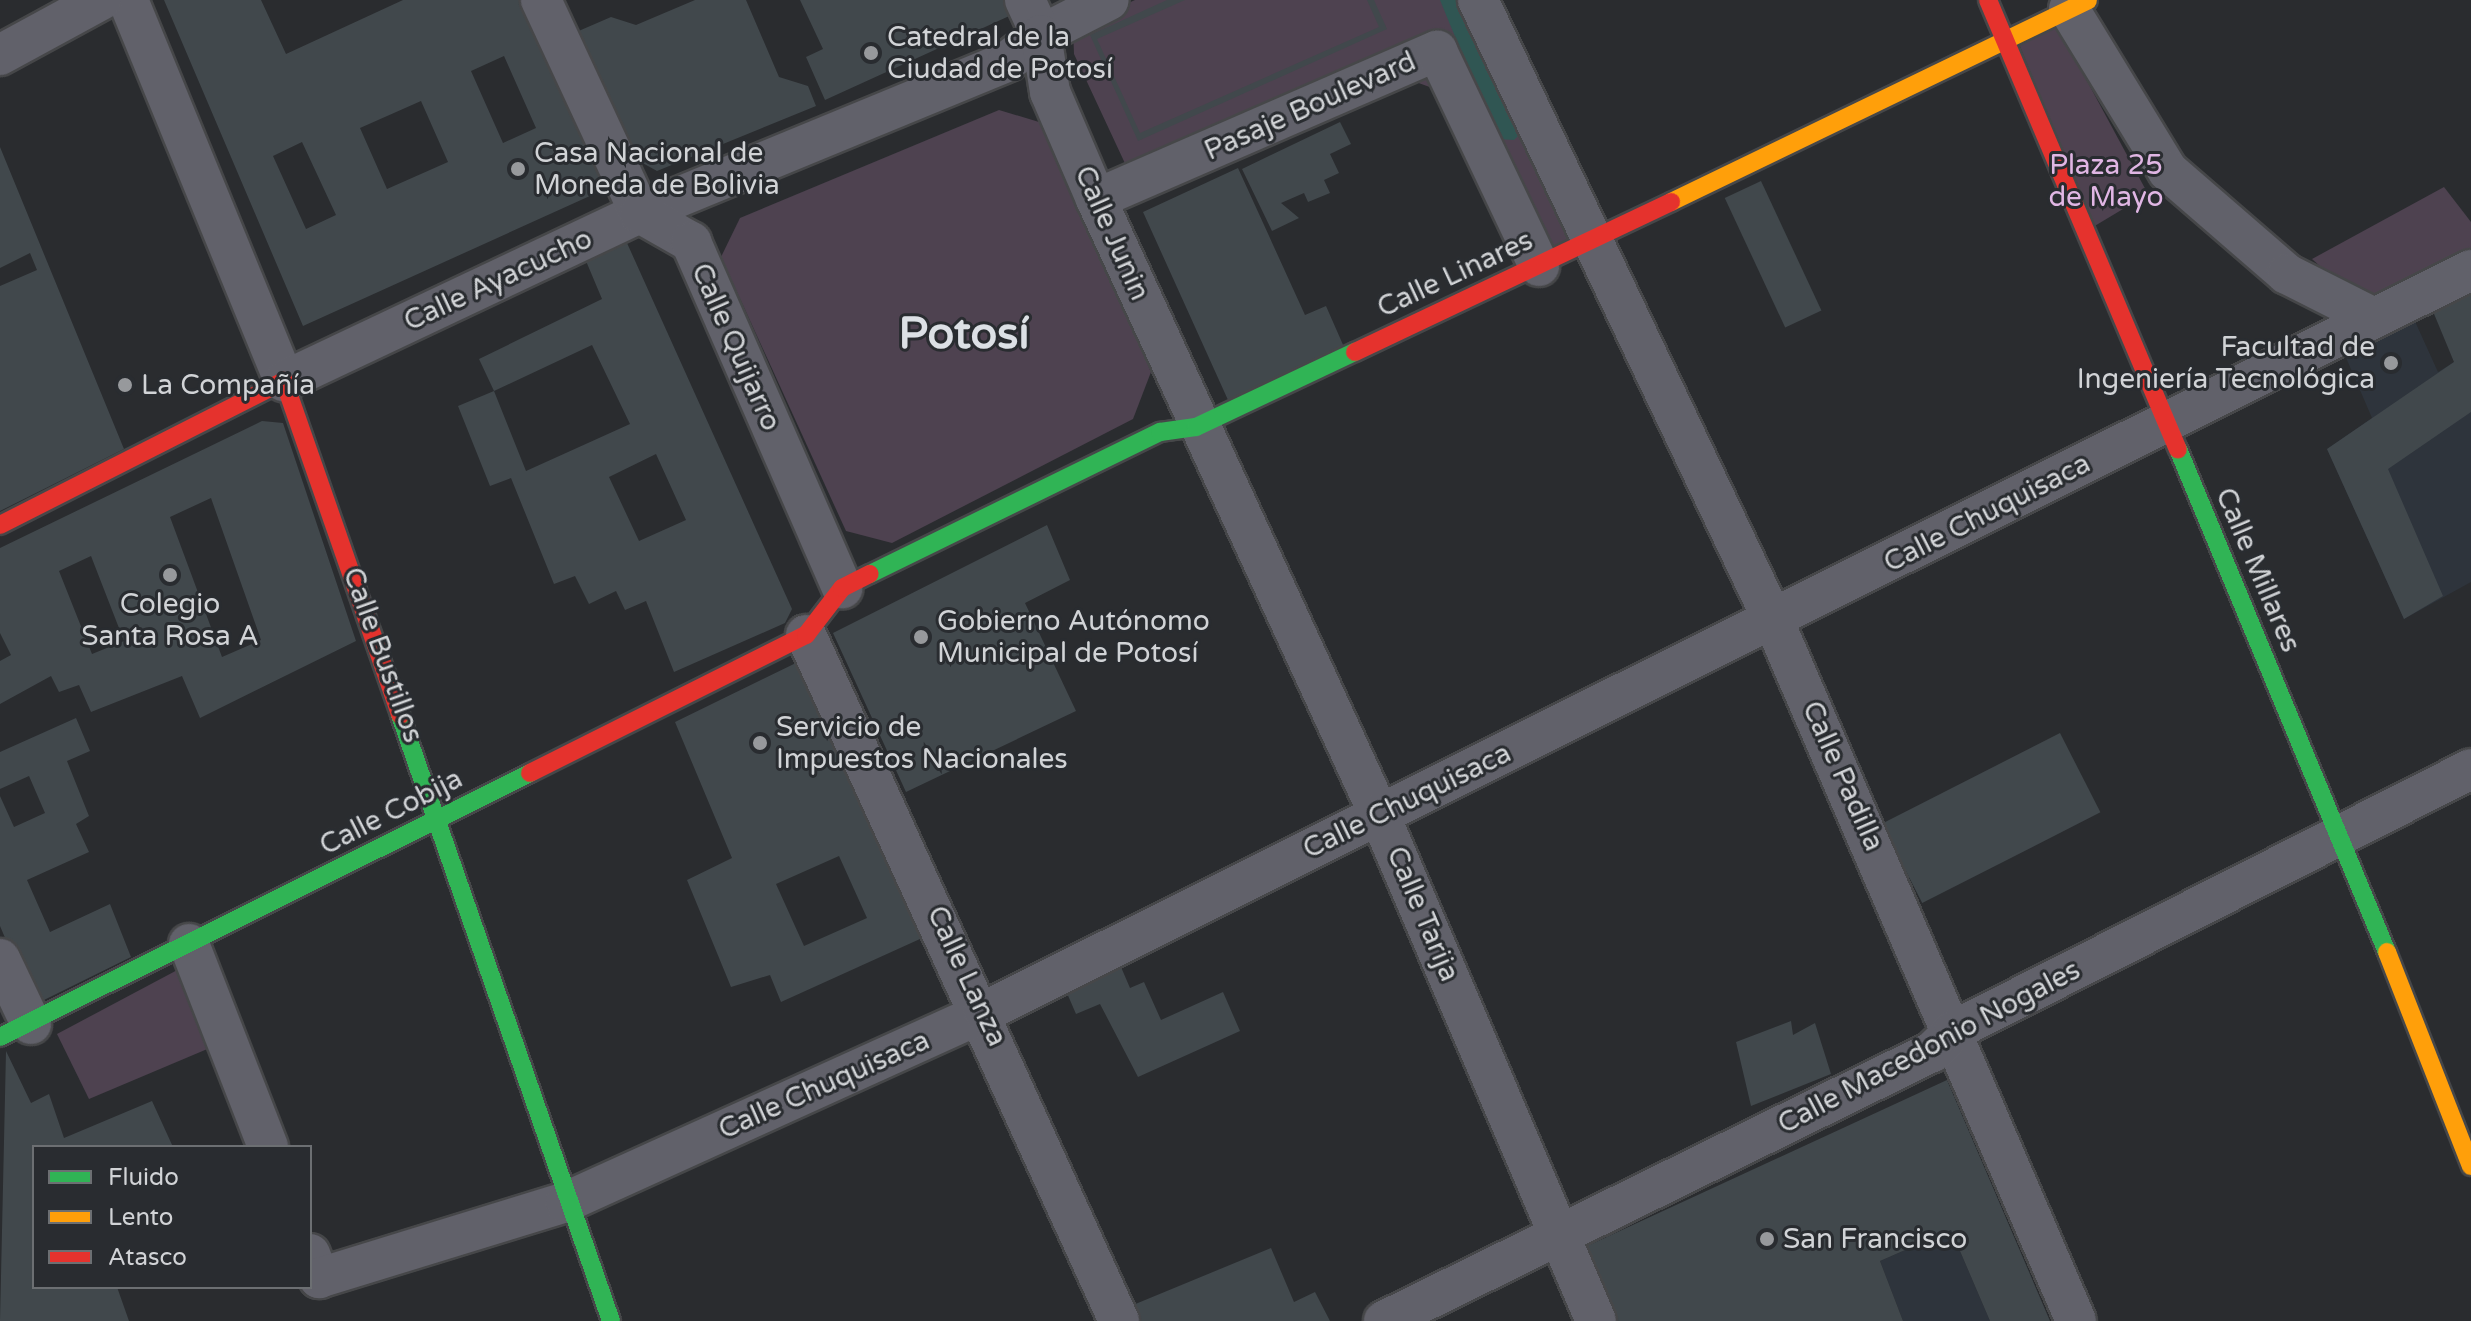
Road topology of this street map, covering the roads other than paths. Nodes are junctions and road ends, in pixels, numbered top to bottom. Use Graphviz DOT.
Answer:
graph roads {
  1 [pos="101,0"];
  2 [pos="128,0"];
  3 [pos="541,0"];
  4 [pos="1109,0"];
  5 [pos="1478,0"];
  6 [pos="1988,0"];
  7 [pos="2079,4"];
  8 [pos="1033,17"];
  9 [pos="2003,38"];
  10 [pos="0,55"];
  11 [pos="1096,199"];
  12 [pos="640,213"];
  13 [pos="1588,241"];
  14 [pos="1539,266"];
  15 [pos="2471,270"];
  16 [pos="2374,318"];
  17 [pos="284,381"];
  18 [pos="2165,423"];
  19 [pos="1196,427"];
  20 [pos="0,525"];
  21 [pos="842,588"];
  22 [pos="1774,622"];
  23 [pos="806,635"];
  24 [pos="2471,769"];
  25 [pos="1379,814"];
  26 [pos="442,818"];
  27 [pos="2341,835"];
  28 [pos="189,944"];
  29 [pos="0,959"];
  30 [pos="984,1012"];
  31 [pos="15,1030"];
  32 [pos="1955,1030"];
  33 [pos="267,1145"];
  34 [pos="2471,1166"];
  35 [pos="566,1202"];
  36 [pos="1561,1233"];
  37 [pos="315,1266"];
  38 [pos="611,1321"];
  39 [pos="1119,1321"];
  40 [pos="1384,1321"];
  41 [pos="1596,1321"];
  42 [pos="2076,1321"];
  1 -- 10 [label="street"];
  2 -- 17 [label="street, Calle Bustillos"];
  3 -- 12 [label="street"];
  4 -- 8 [label="street, Calle Ayacucho"];
  5 -- 13 [label="street"];
  6 -- 9 [label="main road, Calle Millares"];
  7 -- 9 [label="main road, Calle Linares"];
  7 -- 16 [label="street"];
  8 -- 11 [label="street, Calle Junin"];
  8 -- 12 [label="street, Calle Ayacucho"];
  9 -- 13 [label="main road, Calle Linares"];
  9 -- 18 [label="main road, Calle Millares"];
  11 -- 14 [label="street, Pasaje Boulevard"];
  11 -- 19 [label="street, Calle Junin"];
  12 -- 17 [label="street, Calle Ayacucho"];
  12 -- 21 [label="street, Calle Quijarro"];
  13 -- 14 [label="main road, Calle Linares"];
  13 -- 22 [label="street, Calle Padilla"];
  14 -- 19 [label="main road, Calle Linares"];
  15 -- 16 [label="street, Calle Chuquisaca"];
  16 -- 18 [label="street, Calle Chuquisaca"];
  17 -- 20 [label="main road, Calle Ayacucho"];
  17 -- 26 [label="main road, Calle Bustillos"];
  18 -- 22 [label="street, Calle Chuquisaca"];
  18 -- 27 [label="main road, Calle Millares"];
  19 -- 21 [label="main road, Calle Linares"];
  19 -- 25 [label="street, Calle Tarija"];
  21 -- 23 [label="main road"];
  22 -- 25 [label="street, Calle Chuquisaca"];
  22 -- 32 [label="street, Calle Padilla"];
  23 -- 26 [label="main road, Calle Cobija"];
  23 -- 30 [label="street, Calle Lanza"];
  24 -- 27 [label="street, Calle Macedonio Nogales"];
  25 -- 30 [label="street, Calle Chuquisaca"];
  25 -- 36 [label="street, Calle Tarija"];
  26 -- 28 [label="main road, Calle Cobija"];
  26 -- 35 [label="main road, Calle Bustillos"];
  27 -- 32 [label="street, Calle Macedonio Nogales"];
  27 -- 34 [label="main road, Calle Millares"];
  28 -- 31 [label="main road, Calle Cobija"];
  28 -- 33 [label="street"];
  29 -- 31 [label="street"];
  30 -- 35 [label="street, Calle Chuquisaca"];
  30 -- 39 [label="street, Calle Lanza"];
  32 -- 36 [label="street, Calle Macedonio Nogales"];
  32 -- 42 [label="street, Calle Padilla"];
  35 -- 37 [label="street, Calle Chuquisaca"];
  35 -- 38 [label="main road, Calle Bustillos"];
  36 -- 40 [label="street, Calle Macedonio Nogales"];
  36 -- 41 [label="street, Calle Tarija"];
}
